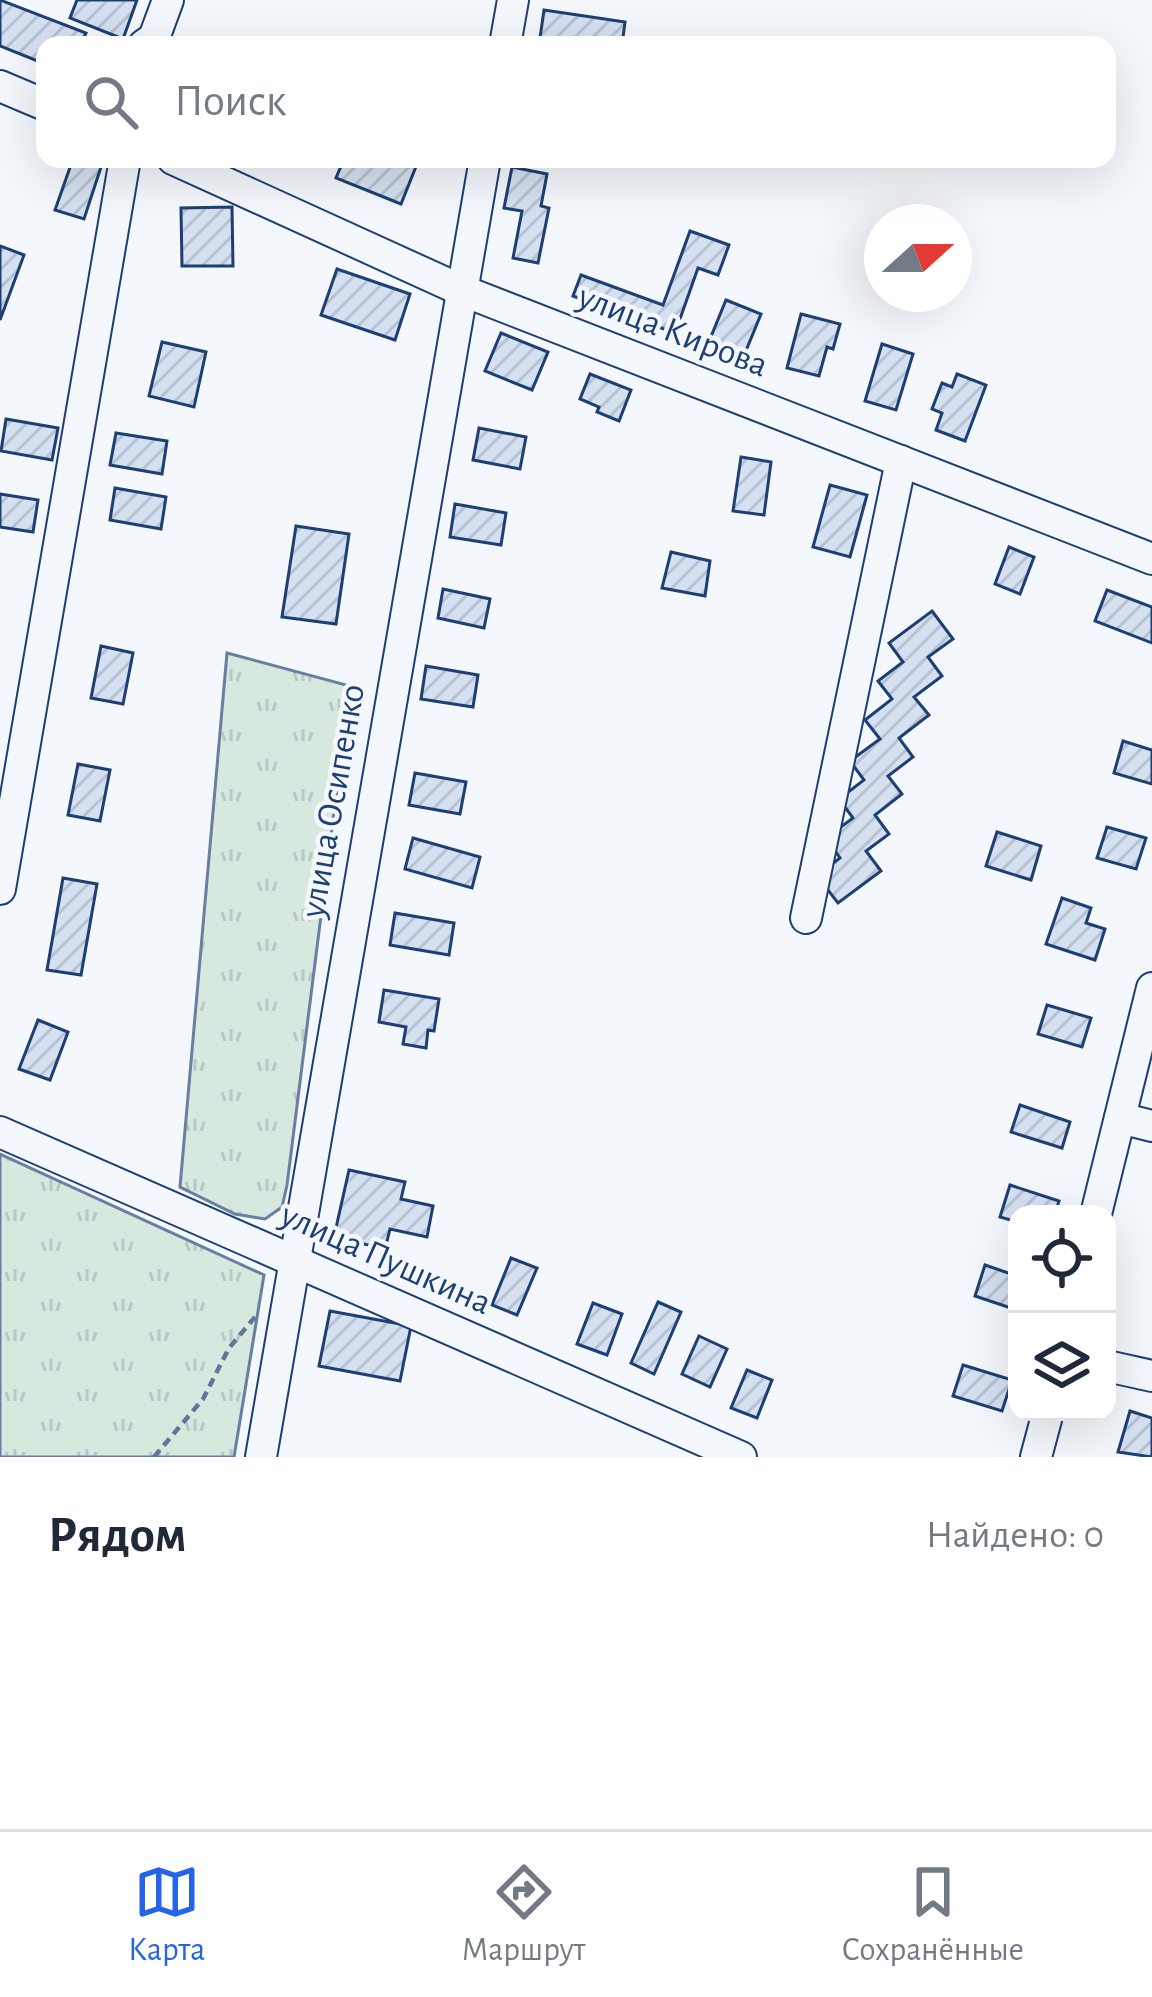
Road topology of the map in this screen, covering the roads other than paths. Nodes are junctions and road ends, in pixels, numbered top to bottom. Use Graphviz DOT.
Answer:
graph roads {
  1 [pos="168,0"];
  2 [pos="514,0"];
  3 [pos="159,36"];
  4 [pos="507,36"];
  5 [pos="0,86"];
  6 [pos="36,101"];
  7 [pos="123,168"];
  8 [pos="193,168"];
  9 [pos="482,168"];
  10 [pos="461,290"];
  11 [pos="901,461"];
  12 [pos="1152,559"];
  13 [pos="0,889"];
  14 [pos="806,918"];
  15 [pos="1152,988"];
  16 [pos="1120,1118"];
  17 [pos="1152,1126"];
  18 [pos="0,1132"];
  19 [pos="1098,1205"];
  20 [pos="292,1274"];
  21 [pos="1116,1368"];
  22 [pos="1152,1376"];
  23 [pos="1046,1421"];
  24 [pos="261,1457"];
  25 [pos="741,1457"];
  26 [pos="1036,1457"];
  1 -- 3 [label="street"];
  2 -- 4 [label="street"];
  5 -- 6 [label="street"];
  7 -- 13 [label="street"];
  8 -- 10 [label="street, улица Кирова"];
  9 -- 10 [label="street, улица Осипенко"];
  10 -- 11 [label="street, улица Кирова"];
  10 -- 20 [label="street, улица Осипенко"];
  11 -- 12 [label="street, улица Кирова"];
  11 -- 14 [label="street"];
  15 -- 16 [label="street"];
  16 -- 17 [label="street"];
  16 -- 19 [label="street"];
  18 -- 20 [label="street, улица Пушкина"];
  20 -- 24 [label="street, улица Осипенко"];
  20 -- 25 [label="street, улица Пушкина"];
  21 -- 22 [label="street"];
  23 -- 26 [label="street"];
}
